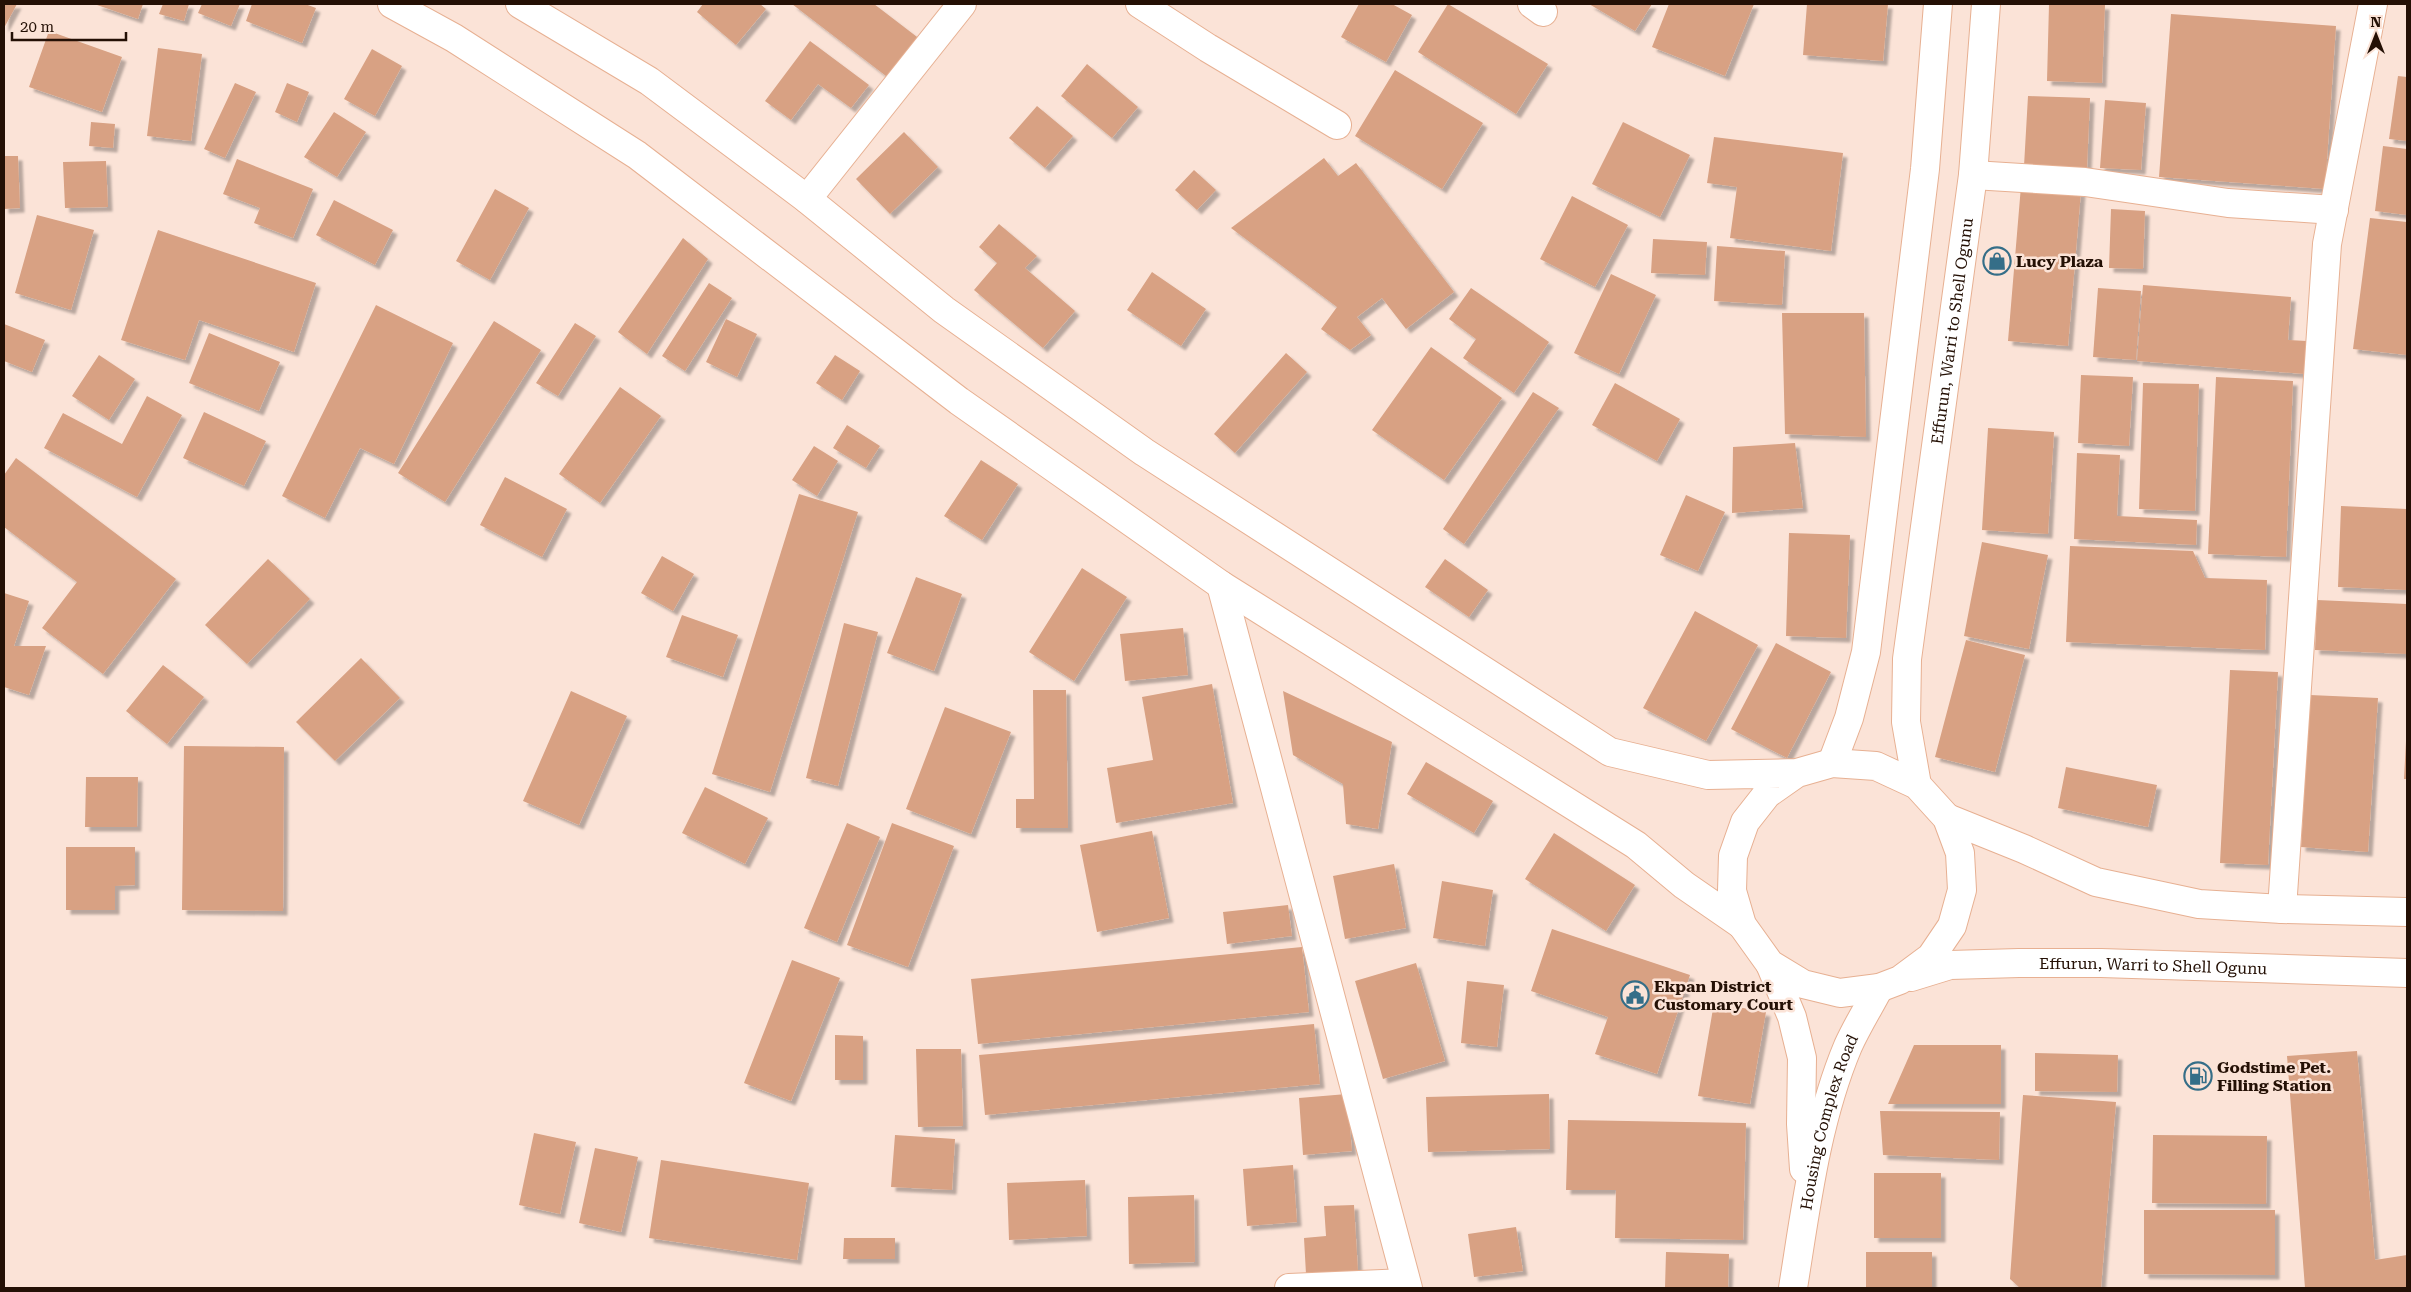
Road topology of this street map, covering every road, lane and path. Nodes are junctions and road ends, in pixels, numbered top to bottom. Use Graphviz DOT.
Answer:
graph roads {
  1 [pos="392,4"];
  2 [pos="520,4"];
  3 [pos="962,4"];
  4 [pos="1140,4"];
  5 [pos="1938,4"];
  6 [pos="1986,4"];
  7 [pos="2372,4"];
  8 [pos="1337,126"];
  9 [pos="1972,175"];
  10 [pos="808,199"];
  11 [pos="2334,210"];
  12 [pos="1221,585"];
  13 [pos="1832,763"];
  14 [pos="1797,774"];
  15 [pos="1917,786"];
  16 [pos="1946,818"];
  17 [pos="2282,909"];
  18 [pos="2407,912"];
  19 [pos="1742,925"];
  20 [pos="1770,964"];
  21 [pos="2407,973"];
  22 [pos="1890,984"];
  23 [pos="1807,1201"];
  24 [pos="1407,1286"];
  25 [pos="1289,1288"];
  26 [pos="1793,1288"];
  1 -- 12 [label="main road"];
  2 -- 10 [label="main road"];
  3 -- 10 [label="main road"];
  4 -- 8 [label="main road"];
  5 -- 13 [label="main road"];
  6 -- 9 [label="main road, Effurun, Warri to Shell Ogunu"];
  7 -- 11 [label="main road"];
  9 -- 11 [label="main road"];
  9 -- 15 [label="main road, Effurun, Warri to Shell Ogunu"];
  10 -- 14 [label="main road"];
  11 -- 17 [label="main road"];
  12 -- 19 [label="main road"];
  12 -- 24 [label="main road"];
  13 -- 14 [label="main road"];
  13 -- 15 [label="main road"];
  14 -- 19 [label="main road"];
  15 -- 16 [label="main road"];
  16 -- 17 [label="main road"];
  16 -- 22 [label="main road"];
  17 -- 18 [label="main road"];
  19 -- 20 [label="main road"];
  20 -- 22 [label="main road, Effurun, Warri to Shell Ogunu"];
  20 -- 23 [label="main road, Housing Complex Road"];
  21 -- 22 [label="main road, Effurun, Warri to Shell Ogunu"];
  22 -- 23 [label="main road, Housing Complex Road"];
  23 -- 26 [label="main road"];
  24 -- 25 [label="main road"];
}
